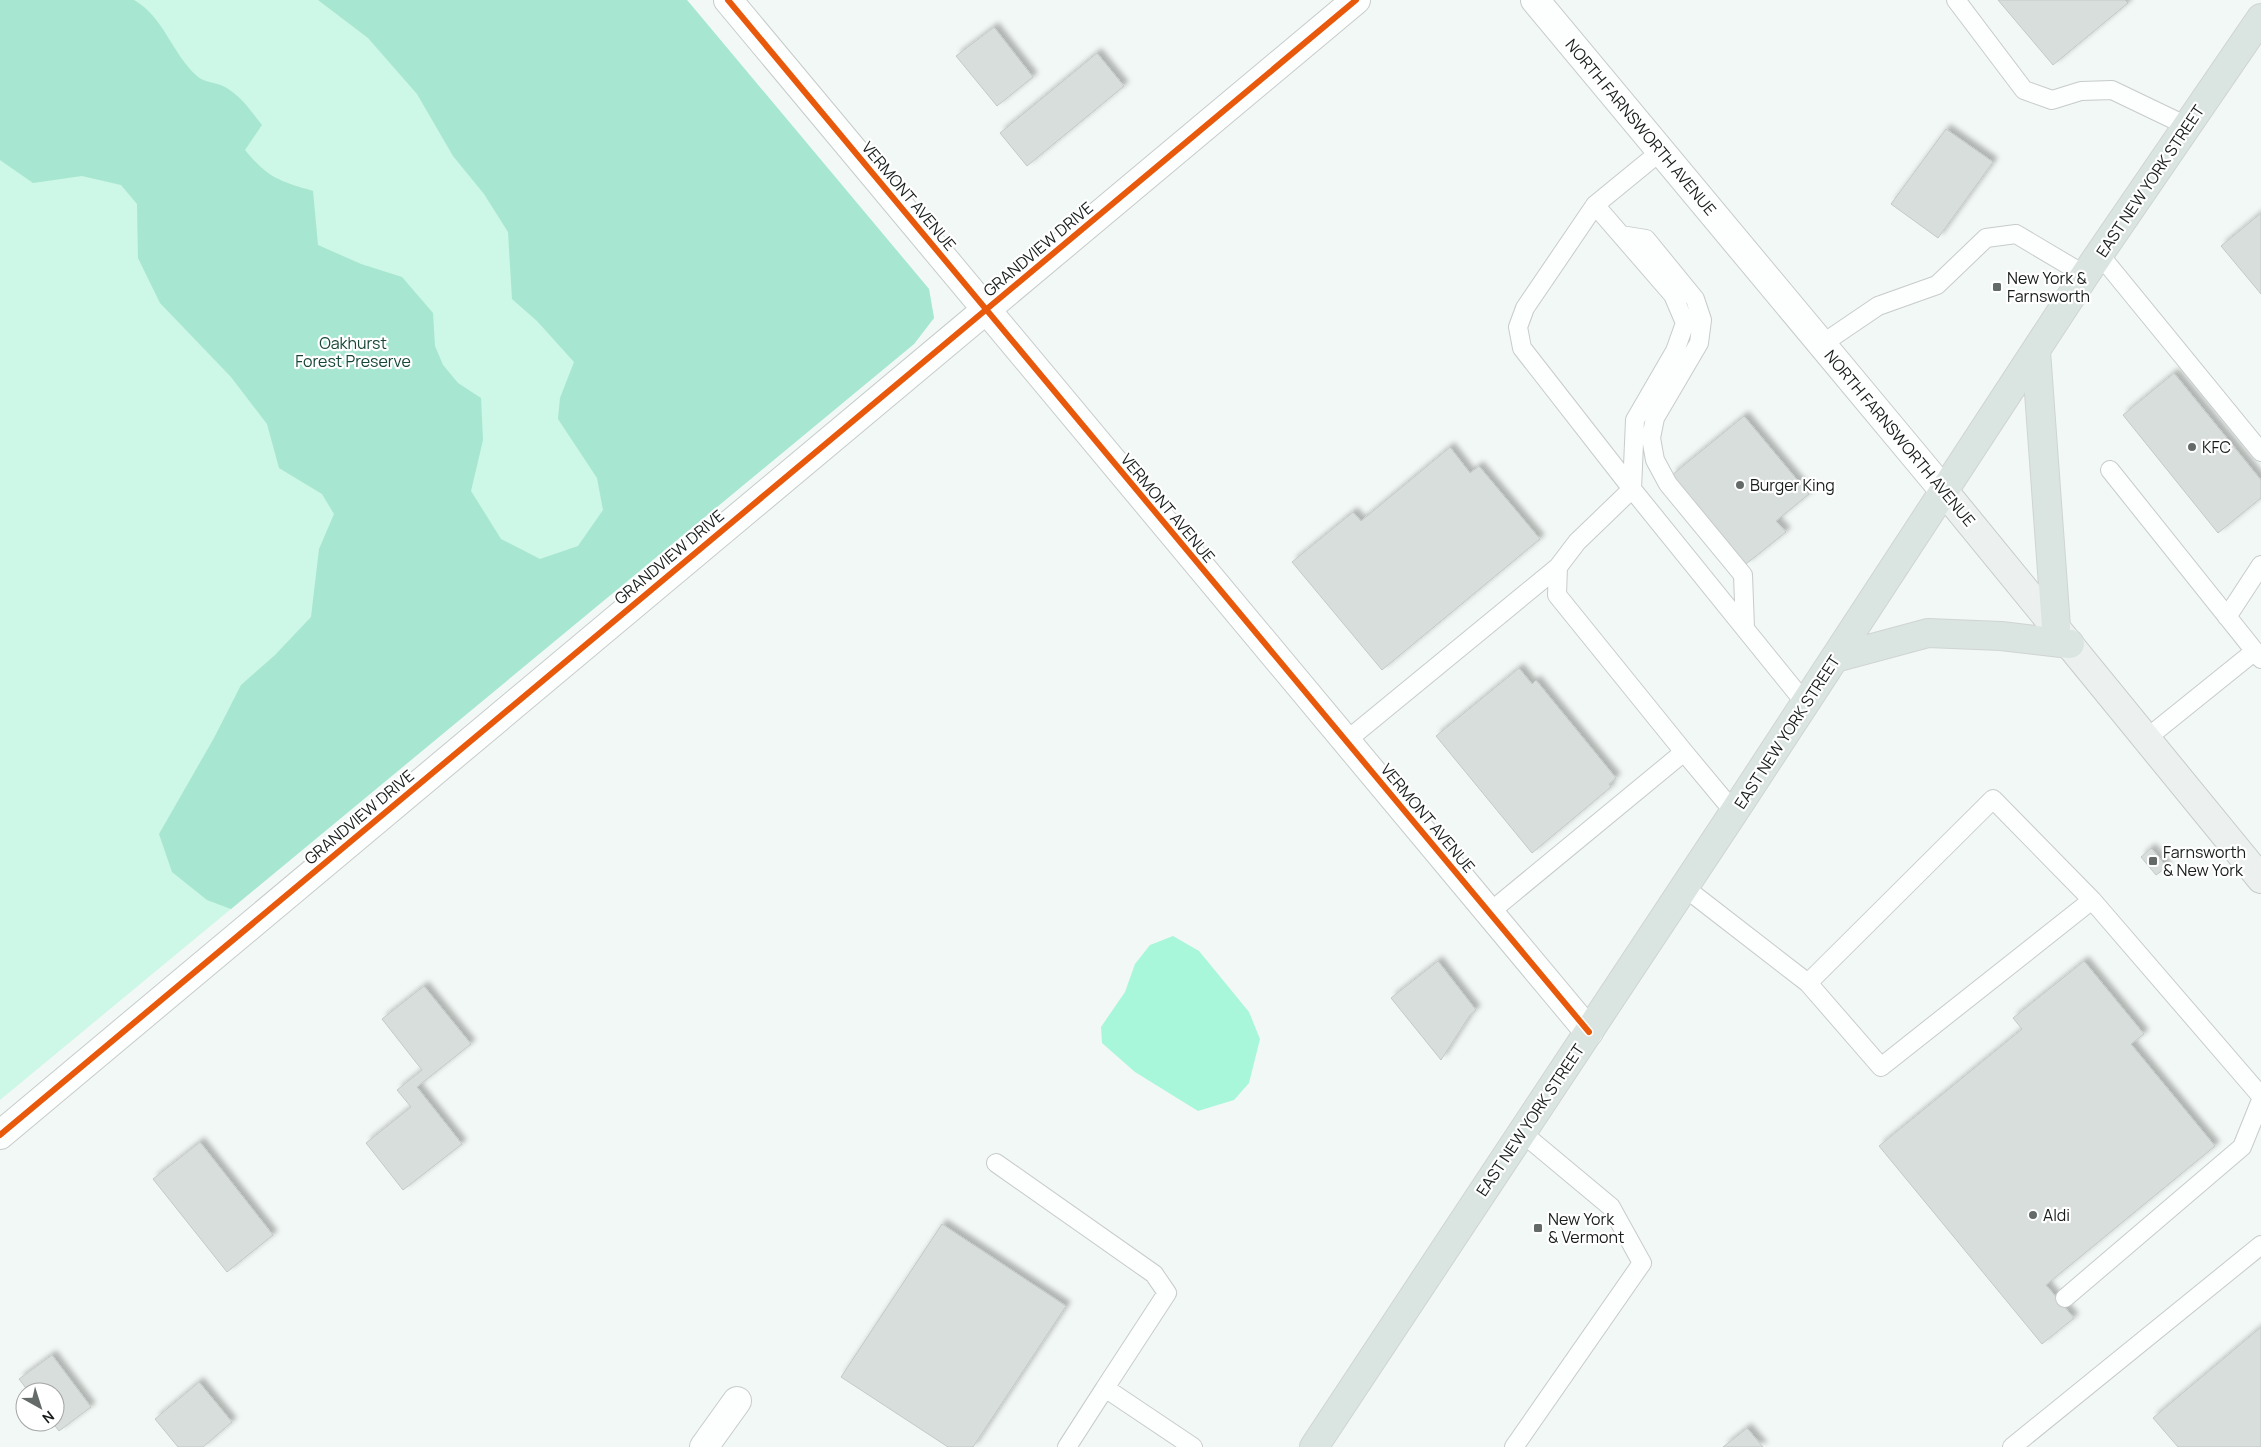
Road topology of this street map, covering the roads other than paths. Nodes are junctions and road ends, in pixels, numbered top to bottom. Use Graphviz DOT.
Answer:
graph roads {
  1 [pos="728,0"];
  2 [pos="1356,0"];
  3 [pos="1535,0"];
  4 [pos="1956,0"];
  5 [pos="2261,18"];
  6 [pos="2187,126"];
  7 [pos="1661,151"];
  8 [pos="1595,205"];
  9 [pos="1621,235"];
  10 [pos="2092,265"];
  11 [pos="986,310"];
  12 [pos="1822,344"];
  13 [pos="2036,351"];
  14 [pos="2261,452"];
  15 [pos="2110,470"];
  16 [pos="1632,489"];
  17 [pos="1944,491"];
  18 [pos="2261,565"];
  19 [pos="1558,567"];
  20 [pos="2227,618"];
  21 [pos="1745,628"];
  22 [pos="2063,636"];
  23 [pos="2258,655"];
  24 [pos="1835,658"];
  25 [pos="1805,703"];
  26 [pos="2147,738"];
  27 [pos="1346,741"];
  28 [pos="1684,752"];
  29 [pos="1734,812"];
  30 [pos="2261,879"];
  31 [pos="1684,887"];
  32 [pos="2092,900"];
  33 [pos="1490,912"];
  34 [pos="1808,983"];
  35 [pos="1589,1032"];
  36 [pos="2261,1096"];
  37 [pos="2261,1100"];
  38 [pos="1521,1132"];
  39 [pos="0,1135"];
  40 [pos="996,1163"];
  41 [pos="2261,1246"];
  42 [pos="2065,1298"];
  43 [pos="1105,1388"];
  44 [pos="737,1401"];
  45 [pos="704,1447"];
  46 [pos="1067,1447"];
  47 [pos="1193,1447"];
  48 [pos="1314,1447"];
  49 [pos="1514,1447"];
  50 [pos="2012,1447"];
  1 -- 11 [label="street, VERMONT AVENUE"];
  2 -- 11 [label="street, GRANDVIEW DRIVE"];
  3 -- 7 [label="street, NORTH FARNSWORTH AVENUE"];
  4 -- 6 [label="lane"];
  5 -- 6 [label="main road, EAST NEW YORK STREET"];
  6 -- 10 [label="main road, EAST NEW YORK STREET"];
  7 -- 8 [label="lane"];
  7 -- 12 [label="street, NORTH FARNSWORTH AVENUE"];
  8 -- 9 [label="lane"];
  8 -- 16 [label="lane"];
  9 -- 16 [label="lane"];
  9 -- 21 [label="lane"];
  10 -- 12 [label="lane"];
  10 -- 13 [label="main road, EAST NEW YORK STREET"];
  10 -- 14 [label="lane"];
  11 -- 27 [label="street, VERMONT AVENUE"];
  11 -- 39 [label="street, GRANDVIEW DRIVE"];
  12 -- 17 [label="street, NORTH FARNSWORTH AVENUE"];
  13 -- 17 [label="main road, EAST NEW YORK STREET"];
  13 -- 22 [label="main road"];
  15 -- 20 [label="lane"];
  16 -- 19 [label="lane"];
  16 -- 21 [label="lane"];
  17 -- 22 [label="main road, NORTH FARNSWORTH AVENUE"];
  17 -- 24 [label="main road, EAST NEW YORK STREET"];
  18 -- 20 [label="lane"];
  19 -- 27 [label="lane"];
  19 -- 28 [label="lane"];
  20 -- 23 [label="lane"];
  21 -- 25 [label="lane"];
  22 -- 24 [label="main road"];
  22 -- 26 [label="main road, NORTH FARNSWORTH AVENUE"];
  23 -- 26 [label="lane"];
  24 -- 25 [label="main road, EAST NEW YORK STREET"];
  25 -- 29 [label="main road, EAST NEW YORK STREET"];
  26 -- 30 [label="main road, NORTH FARNSWORTH AVENUE"];
  27 -- 33 [label="street, VERMONT AVENUE"];
  28 -- 29 [label="lane"];
  28 -- 33 [label="lane"];
  29 -- 31 [label="main road, EAST NEW YORK STREET"];
  31 -- 34 [label="lane"];
  31 -- 35 [label="main road, EAST NEW YORK STREET"];
  32 -- 34 [label="lane"];
  32 -- 34 [label="lane"];
  32 -- 36 [label="lane"];
  33 -- 35 [label="street, VERMONT AVENUE"];
  35 -- 38 [label="main road, EAST NEW YORK STREET"];
  37 -- 42 [label="lane"];
  38 -- 48 [label="main road, EAST NEW YORK STREET"];
  38 -- 49 [label="lane"];
  40 -- 43 [label="lane"];
  41 -- 50 [label="lane"];
  43 -- 46 [label="lane"];
  43 -- 47 [label="lane"];
  44 -- 45 [label="street"];
}
